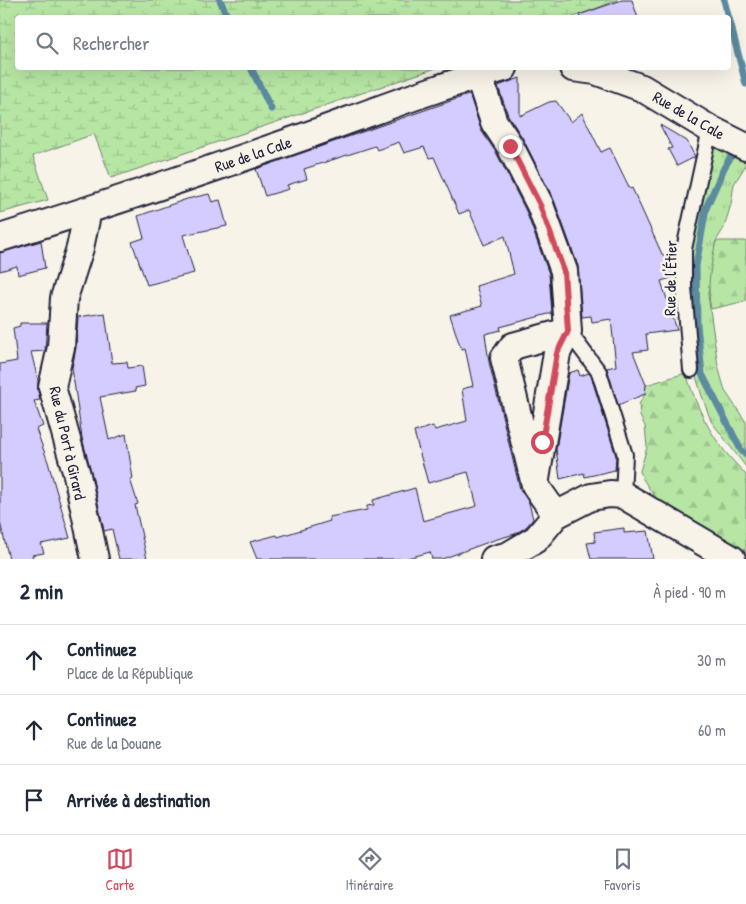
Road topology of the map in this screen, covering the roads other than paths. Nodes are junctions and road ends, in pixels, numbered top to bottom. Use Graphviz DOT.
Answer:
graph roads {
  1 [pos="588,70"];
  2 [pos="492,71"];
  3 [pos="716,132"];
  4 [pos="746,147"];
  5 [pos="88,210"];
  6 [pos="0,238"];
  7 [pos="568,331"];
  8 [pos="690,370"];
  9 [pos="535,485"];
  10 [pos="623,495"];
  11 [pos="556,514"];
  12 [pos="95,559"];
  13 [pos="494,559"];
  14 [pos="732,559"];
  1 -- 3 [label="street, Rue de la Cale"];
  2 -- 5 [label="street, Rue de la Cale"];
  2 -- 7 [label="street"];
  3 -- 4 [label="street, Rue de la Cale"];
  3 -- 8 [label="lane, Rue de l'Étier"];
  5 -- 6 [label="street, Rue de la Cale"];
  5 -- 12 [label="street, Rue du Port à Girard"];
  7 -- 9 [label="street"];
  7 -- 9 [label="street"];
  7 -- 10 [label="lane"];
  9 -- 11 [label="street"];
  10 -- 11 [label="street"];
  10 -- 14 [label="street"];
  11 -- 13 [label="street"];
}
